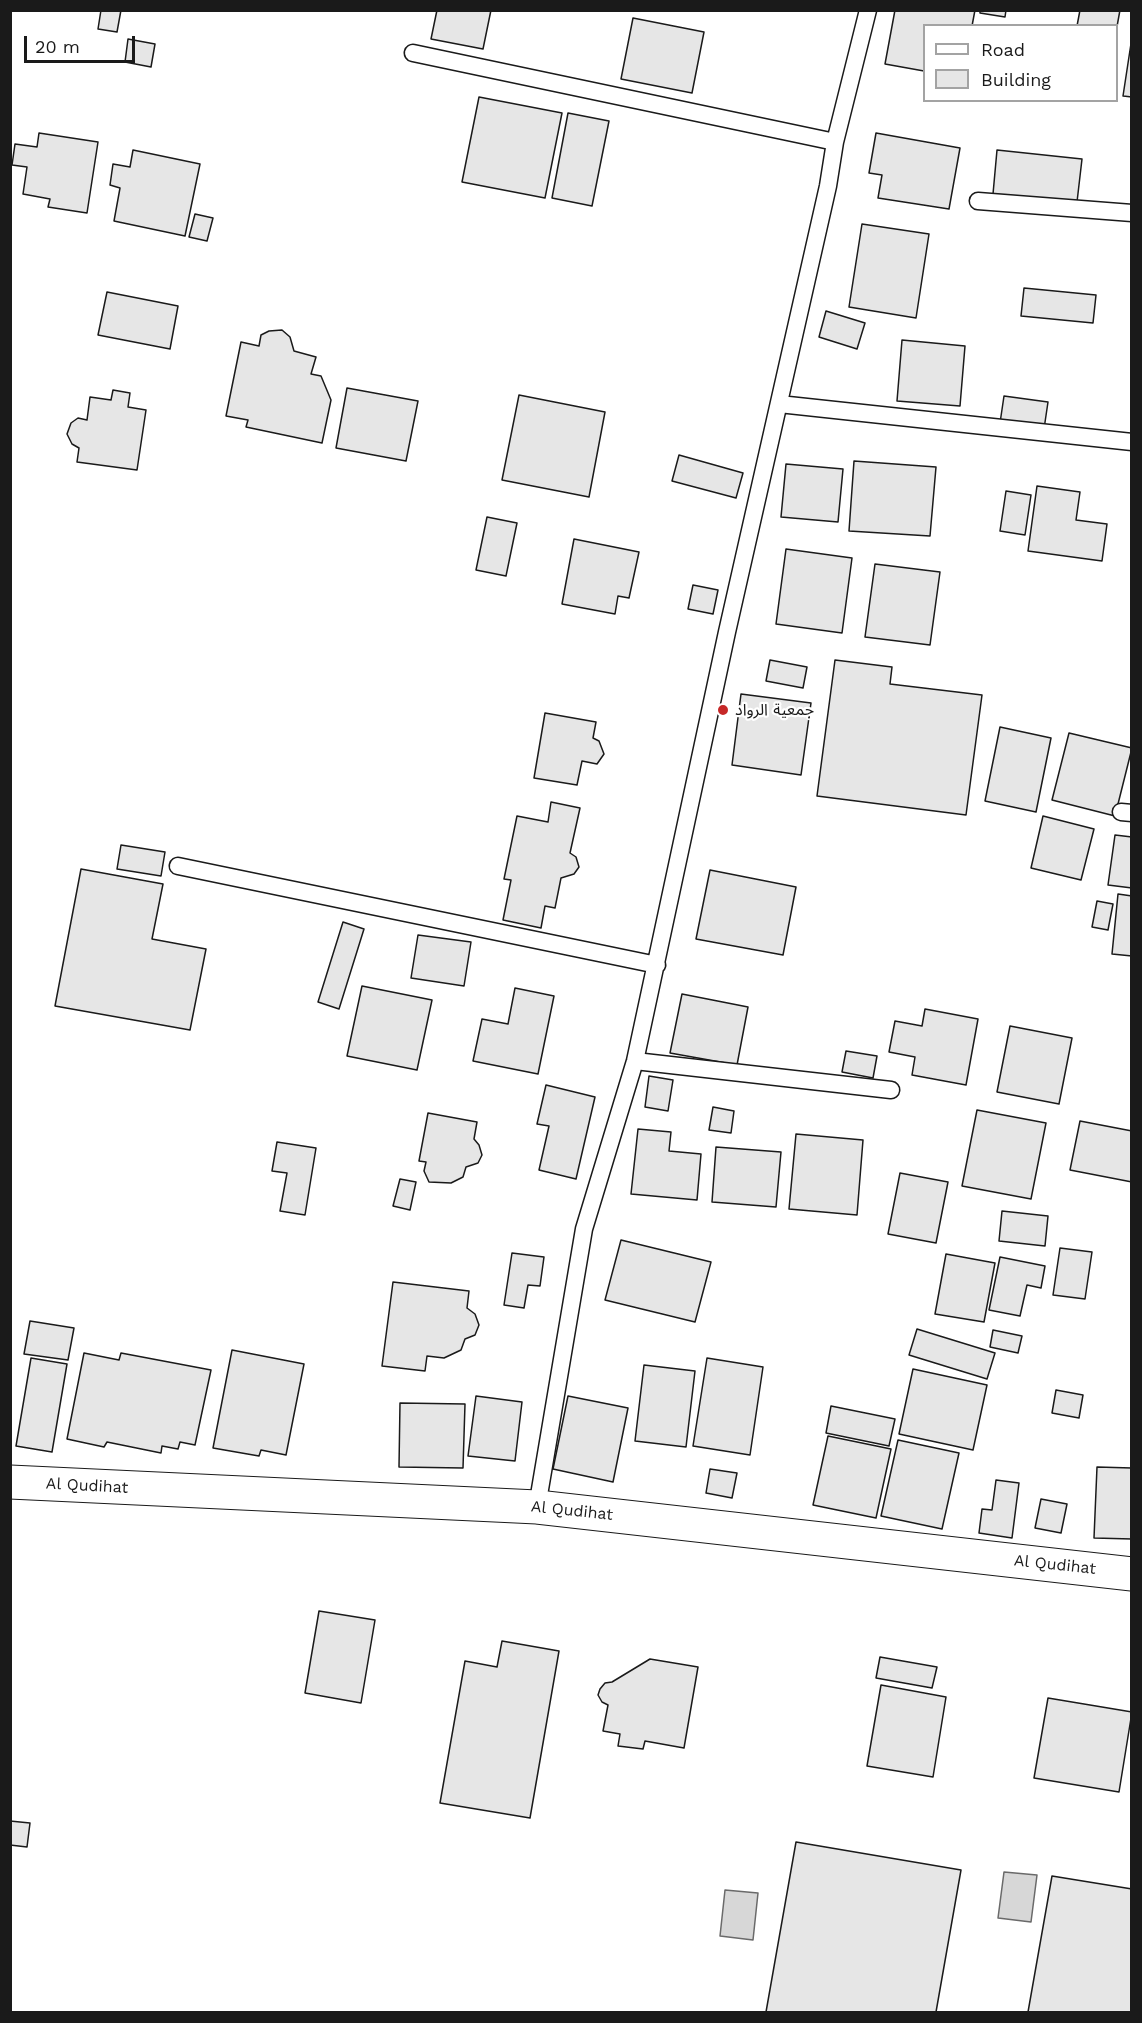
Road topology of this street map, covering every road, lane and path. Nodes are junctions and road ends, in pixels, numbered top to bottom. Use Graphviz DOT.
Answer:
graph roads {
  1 [pos="868,10"];
  2 [pos="413,53"];
  3 [pos="835,142"];
  4 [pos="978,201"];
  5 [pos="1131,213"];
  6 [pos="779,404"];
  7 [pos="1131,442"];
  8 [pos="178,866"];
  9 [pos="657,965"];
  10 [pos="635,1061"];
  11 [pos="891,1090"];
  12 [pos="10,1482"];
  13 [pos="537,1507"];
  14 [pos="1131,1574"];
  1 -- 3 [label="lane"];
  2 -- 3 [label="lane"];
  3 -- 6 [label="lane"];
  4 -- 5 [label="lane"];
  6 -- 7 [label="lane"];
  6 -- 9 [label="lane"];
  8 -- 9 [label="lane"];
  9 -- 10 [label="lane"];
  10 -- 11 [label="lane"];
  10 -- 13 [label="lane"];
  12 -- 13 [label="street, Al Qudihat"];
  13 -- 14 [label="street, Al Qudihat"];
}
